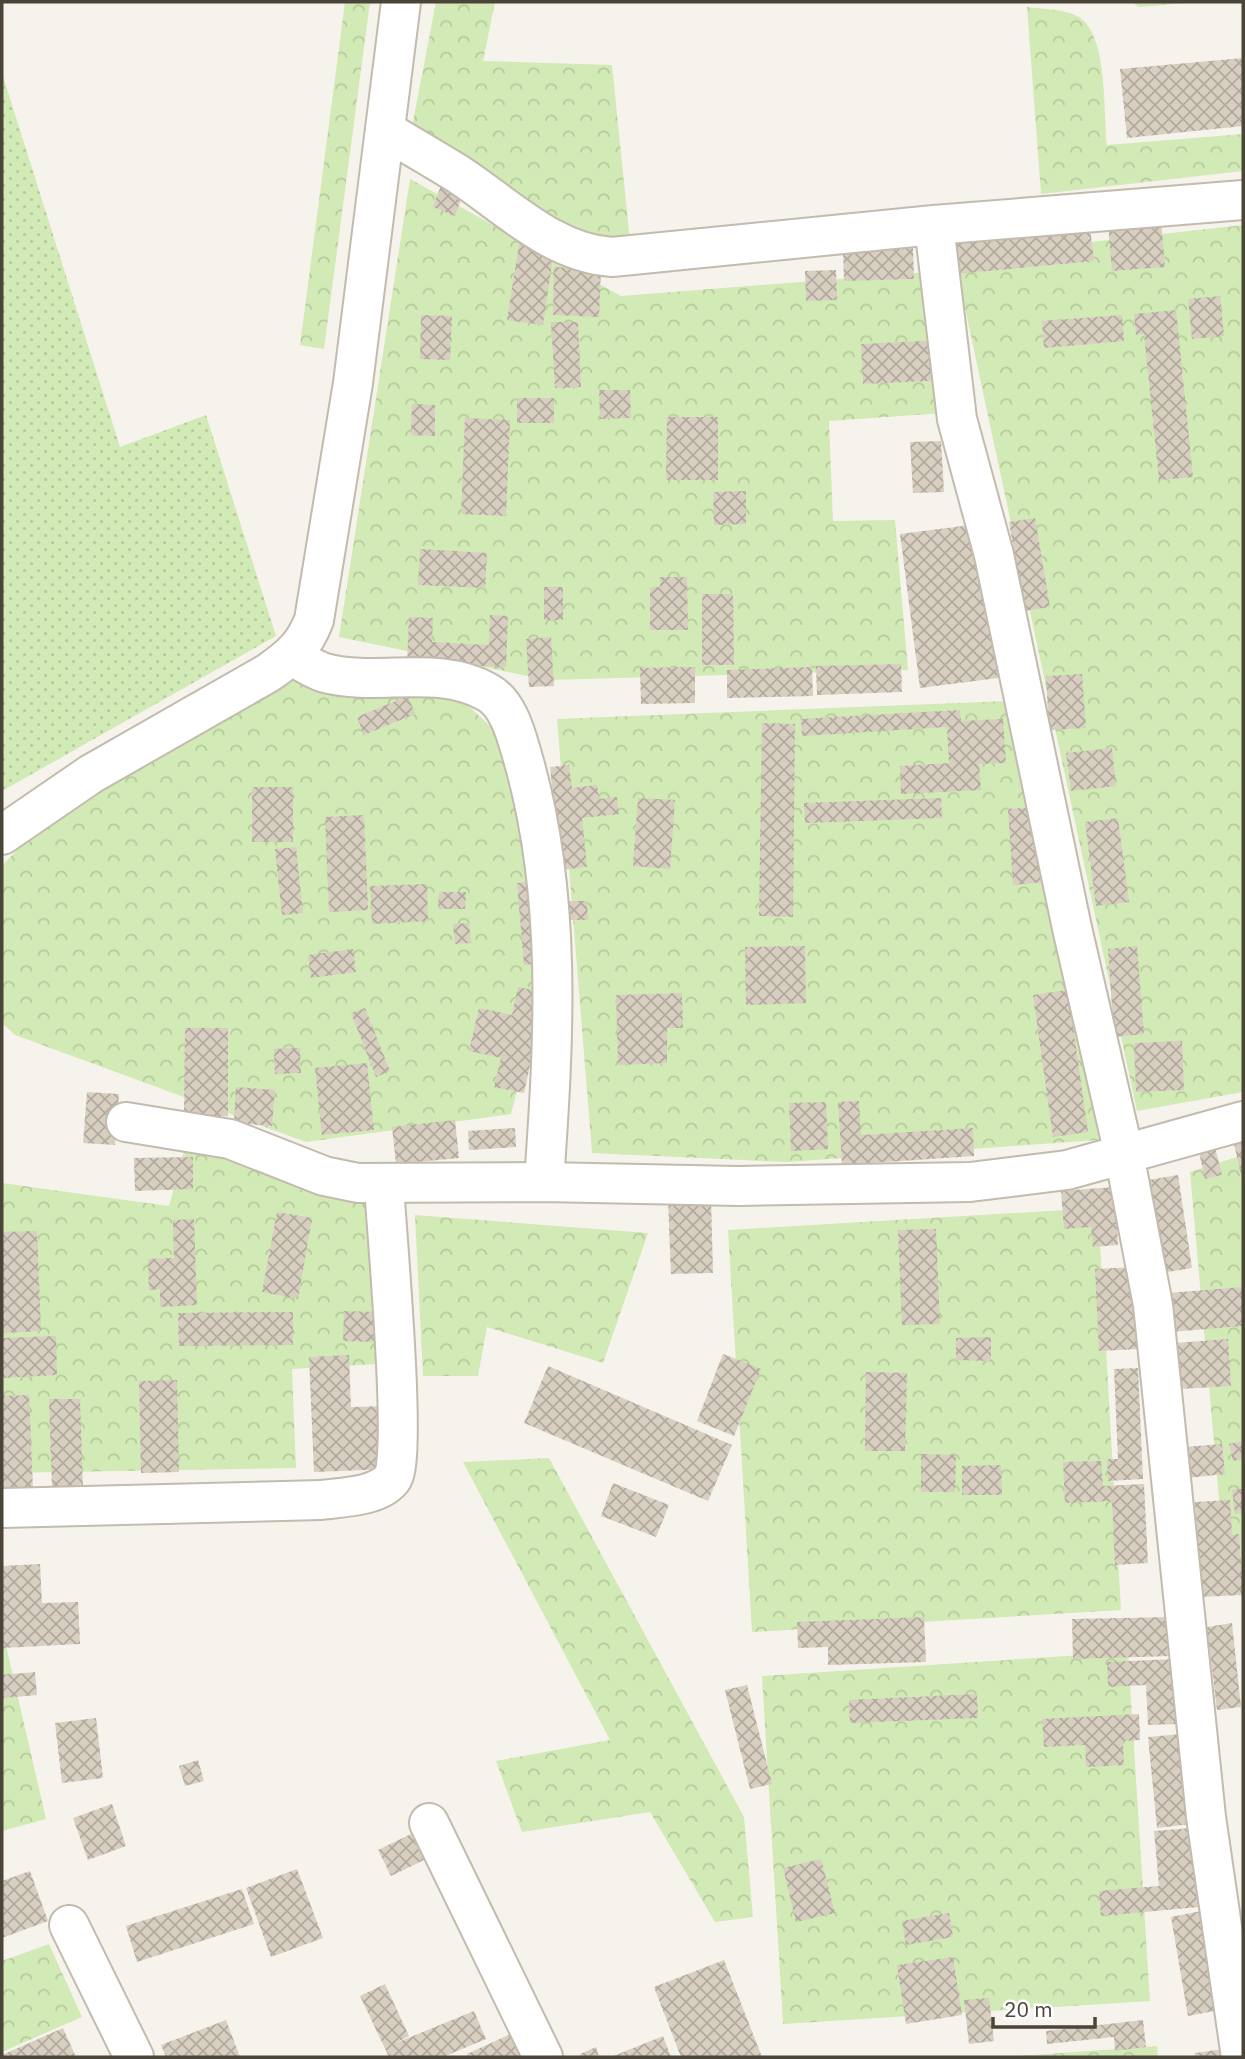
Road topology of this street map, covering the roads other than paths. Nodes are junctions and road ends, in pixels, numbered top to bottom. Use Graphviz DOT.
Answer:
graph roads {
  1 [pos="401,2"];
  2 [pos="385,130"];
  3 [pos="1243,200"];
  4 [pos="934,225"];
  5 [pos="292,656"];
  6 [pos="2,835"];
  7 [pos="1243,1121"];
  8 [pos="126,1122"];
  9 [pos="1124,1154"];
  10 [pos="544,1182"];
  11 [pos="384,1185"];
  12 [pos="3,1507"];
  13 [pos="429,1823"];
  14 [pos="69,1925"];
  15 [pos="134,2057"];
  16 [pos="544,2057"];
  17 [pos="1241,2057"];
  1 -- 2 [label="street"];
  2 -- 4 [label="street"];
  2 -- 5 [label="street"];
  3 -- 4 [label="street"];
  4 -- 9 [label="street"];
  5 -- 6 [label="street"];
  5 -- 10 [label="street"];
  7 -- 9 [label="street"];
  8 -- 11 [label="street"];
  9 -- 10 [label="street"];
  9 -- 17 [label="street"];
  10 -- 11 [label="street"];
  11 -- 12 [label="street"];
  13 -- 16 [label="street"];
  14 -- 15 [label="street"];
}
